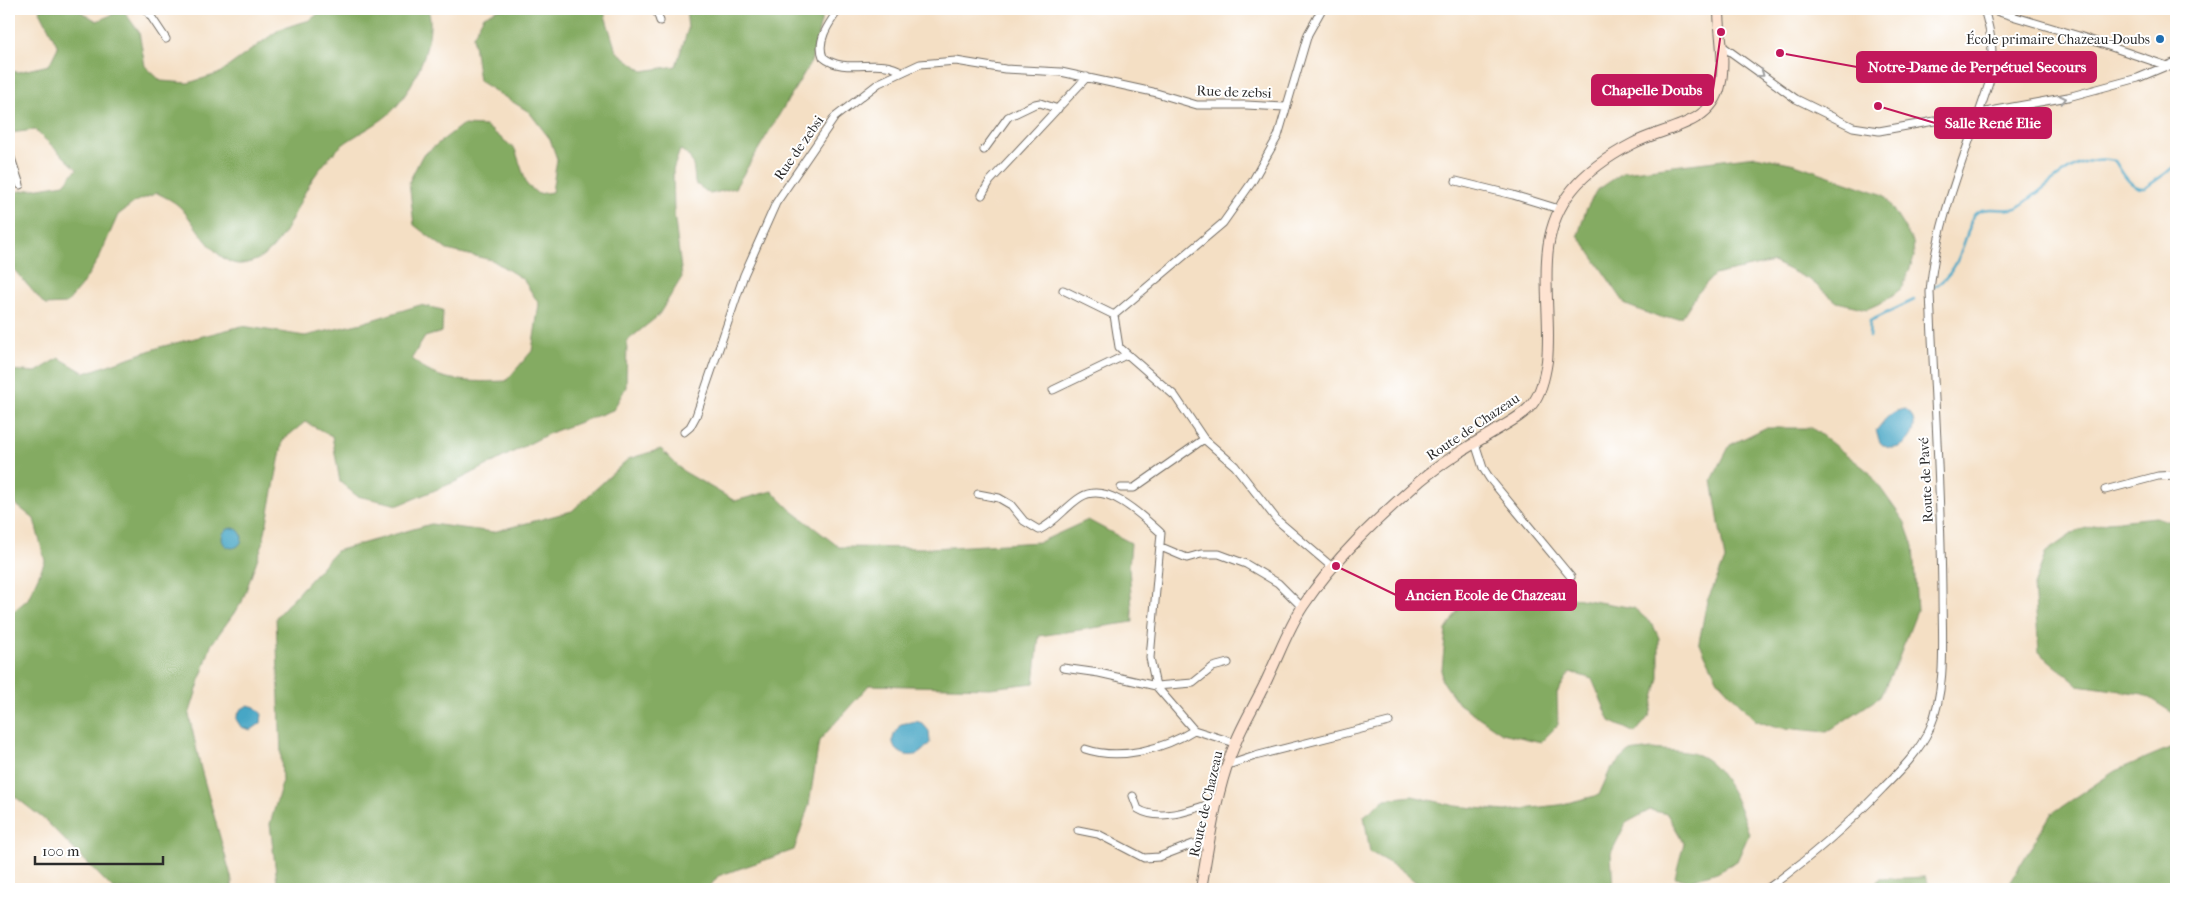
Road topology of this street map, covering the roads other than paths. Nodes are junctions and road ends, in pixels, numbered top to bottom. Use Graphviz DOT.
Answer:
graph roads {
  1 [pos="146,9"];
  2 [pos="656,9"];
  3 [pos="839,9"];
  4 [pos="1322,9"];
  5 [pos="1719,9"];
  6 [pos="1984,9"];
  7 [pos="1989,9"];
  8 [pos="660,21"];
  9 [pos="166,39"];
  10 [pos="1721,45"];
  11 [pos="2176,62"];
  12 [pos="2165,66"];
  13 [pos="2176,70"];
  14 [pos="902,72"];
  15 [pos="1086,77"];
  16 [pos="1285,107"];
  17 [pos="1058,109"];
  18 [pos="1980,112"];
  19 [pos="984,150"];
  20 [pos="9,152"];
  21 [pos="1456,181"];
  22 [pos="20,185"];
  23 [pos="982,195"];
  24 [pos="1560,209"];
  25 [pos="1063,290"];
  26 [pos="1114,315"];
  27 [pos="1126,354"];
  28 [pos="1053,390"];
  29 [pos="684,432"];
  30 [pos="1204,439"];
  31 [pos="1475,443"];
  32 [pos="2176,475"];
  33 [pos="1122,488"];
  34 [pos="2105,490"];
  35 [pos="978,494"];
  36 [pos="1161,547"];
  37 [pos="1332,567"];
  38 [pos="1571,576"];
  39 [pos="1302,607"];
  40 [pos="1228,663"];
  41 [pos="1063,668"];
  42 [pos="1156,686"];
  43 [pos="1389,722"];
  44 [pos="1194,730"];
  45 [pos="1235,743"];
  46 [pos="1085,749"];
  47 [pos="1228,765"];
  48 [pos="1133,796"];
  49 [pos="1218,801"];
  50 [pos="1078,830"];
  51 [pos="1210,844"];
  52 [pos="1201,889"];
  53 [pos="1767,889"];
  1 -- 9 [label="street"];
  2 -- 8 [label="street"];
  3 -- 14 [label="street"];
  4 -- 16 [label="street"];
  5 -- 10 [label="main road, Route de Chazeau"];
  6 -- 18 [label="street, Route de Pavé"];
  7 -- 12 [label="street"];
  10 -- 18 [label="street, one-way"];
  10 -- 24 [label="main road, Route de Chazeau"];
  11 -- 12 [label="street"];
  12 -- 13 [label="street"];
  18 -- 12 [label="street, one-way"];
  14 -- 15 [label="street, Rue de zebsi"];
  14 -- 29 [label="street, Rue de zebsi"];
  15 -- 16 [label="street, Rue de zebsi"];
  15 -- 17 [label="street"];
  16 -- 26 [label="street"];
  17 -- 19 [label="street"];
  17 -- 23 [label="street"];
  18 -- 53 [label="street, Route de Pavé"];
  20 -- 22 [label="street"];
  21 -- 24 [label="street"];
  24 -- 31 [label="main road, Route de Chazeau"];
  25 -- 26 [label="street"];
  26 -- 27 [label="street"];
  27 -- 28 [label="street"];
  27 -- 30 [label="street"];
  30 -- 33 [label="street"];
  30 -- 37 [label="street"];
  31 -- 37 [label="main road, Route de Chazeau"];
  31 -- 38 [label="street"];
  32 -- 34 [label="street"];
  35 -- 36 [label="street"];
  36 -- 39 [label="street"];
  36 -- 42 [label="street"];
  37 -- 39 [label="main road, Route de Chazeau"];
  39 -- 45 [label="main road, Route de Chazeau"];
  40 -- 42 [label="street"];
  41 -- 42 [label="street"];
  42 -- 44 [label="street"];
  43 -- 47 [label="street"];
  44 -- 45 [label="street"];
  44 -- 46 [label="street"];
  45 -- 47 [label="main road, Route de Chazeau"];
  47 -- 49 [label="main road, Route de Chazeau"];
  48 -- 49 [label="street"];
  49 -- 51 [label="main road, Route de Chazeau"];
  50 -- 51 [label="street"];
  51 -- 52 [label="main road, Route de Chazeau"];
}
